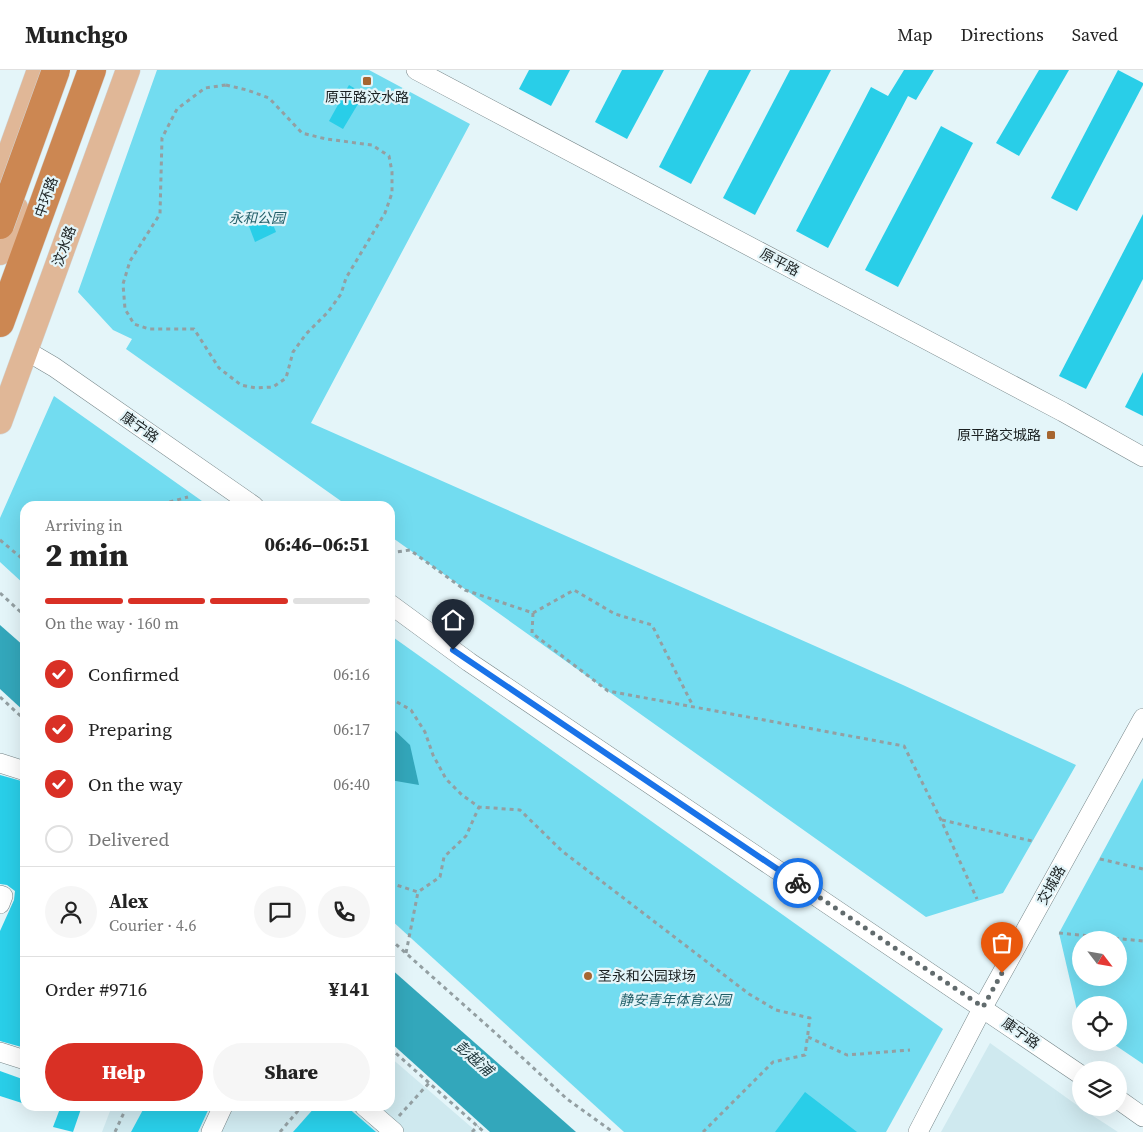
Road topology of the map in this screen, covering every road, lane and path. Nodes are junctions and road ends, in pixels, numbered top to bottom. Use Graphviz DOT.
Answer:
graph roads {
  1 [pos="39,70"];
  2 [pos="56,70"];
  3 [pos="66,70"];
  4 [pos="82,70"];
  5 [pos="92,70"];
  6 [pos="128,70"];
  7 [pos="416,70"];
  8 [pos="206,88"];
  9 [pos="0,179"];
  10 [pos="24,187"];
  11 [pos="0,218"];
  12 [pos="0,225"];
  13 [pos="0,253"];
  14 [pos="0,292"];
  15 [pos="0,323"];
  16 [pos="25,350"];
  17 [pos="0,422"];
  18 [pos="1143,456"];
  19 [pos="188,497"];
  20 [pos="173,501"];
  21 [pos="247,501"];
  22 [pos="0,540"];
  23 [pos="395,552"];
  24 [pos="20,557"];
  25 [pos="0,593"];
  26 [pos="395,608"];
  27 [pos="20,611"];
  28 [pos="533,613"];
  29 [pos="0,697"];
  30 [pos="395,701"];
  31 [pos="693,706"];
  32 [pos="20,715"];
  33 [pos="1143,718"];
  34 [pos="0,763"];
  35 [pos="20,769"];
  36 [pos="479,807"];
  37 [pos="941,820"];
  38 [pos="1032,841"];
  39 [pos="1100,859"];
  40 [pos="1143,869"];
  41 [pos="395,885"];
  42 [pos="418,892"];
  43 [pos="0,895"];
  44 [pos="977,899"];
  45 [pos="0,904"];
  46 [pos="1059,933"];
  47 [pos="1143,941"];
  48 [pos="395,943"];
  49 [pos="406,953"];
  50 [pos="983,1007"];
  51 [pos="808,1037"];
  52 [pos="910,1050"];
  53 [pos="0,1052"];
  54 [pos="395,1052"];
  55 [pos="20,1058"];
  56 [pos="1072,1068"];
  57 [pos="429,1083"];
  58 [pos="1127,1106"];
  59 [pos="125,1111"];
  60 [pos="221,1111"];
  61 [pos="298,1111"];
  62 [pos="370,1111"];
  63 [pos="1143,1117"];
  64 [pos="478,1126"];
  65 [pos="391,1130"];
  66 [pos="115,1132"];
  67 [pos="212,1132"];
  68 [pos="280,1132"];
  69 [pos="472,1132"];
  70 [pos="484,1132"];
  71 [pos="613,1132"];
  72 [pos="704,1132"];
  73 [pos="918,1132"];
  1 -- 9 [label="main road"];
  2 -- 12 [label="highway, bridge"];
  3 -- 10 [label="main road"];
  4 -- 14 [label="main road"];
  5 -- 15 [label="highway, 中环路"];
  6 -- 16 [label="main road, 汶水路"];
  7 -- 18 [label="street, 原平路"];
  8 -- 8 [label="path"];
  10 -- 11 [label="main road"];
  10 -- 13 [label="main road"];
  16 -- 17 [label="main road, 汶水路"];
  16 -- 21 [label="street, 康宁路"];
  19 -- 20 [label="path"];
  22 -- 24 [label="path"];
  23 -- 28 [label="path"];
  25 -- 27 [label="path"];
  26 -- 50 [label="street, 康宁路"];
  28 -- 31 [label="path"];
  28 -- 31 [label="path"];
  29 -- 32 [label="path"];
  30 -- 36 [label="path"];
  31 -- 37 [label="path"];
  33 -- 50 [label="street, 交城路"];
  34 -- 35 [label="street"];
  36 -- 42 [label="path"];
  36 -- 51 [label="path"];
  37 -- 38 [label="path"];
  37 -- 44 [label="path"];
  39 -- 40 [label="path"];
  41 -- 42 [label="path"];
  42 -- 49 [label="path"];
  43 -- 45 [label="street"];
  46 -- 47 [label="path"];
  48 -- 49 [label="path"];
  49 -- 71 [label="path"];
  50 -- 56 [label="street, 康宁路"];
  50 -- 73 [label="street, 交城路"];
  51 -- 52 [label="path"];
  51 -- 72 [label="path"];
  53 -- 55 [label="street"];
  54 -- 57 [label="path"];
  57 -- 64 [label="path"];
  57 -- 65 [label="path"];
  58 -- 63 [label="street"];
  59 -- 66 [label="path"];
  60 -- 67 [label="street"];
  61 -- 68 [label="path"];
  62 -- 65 [label="street"];
  64 -- 69 [label="path"];
  64 -- 70 [label="path"];
}
